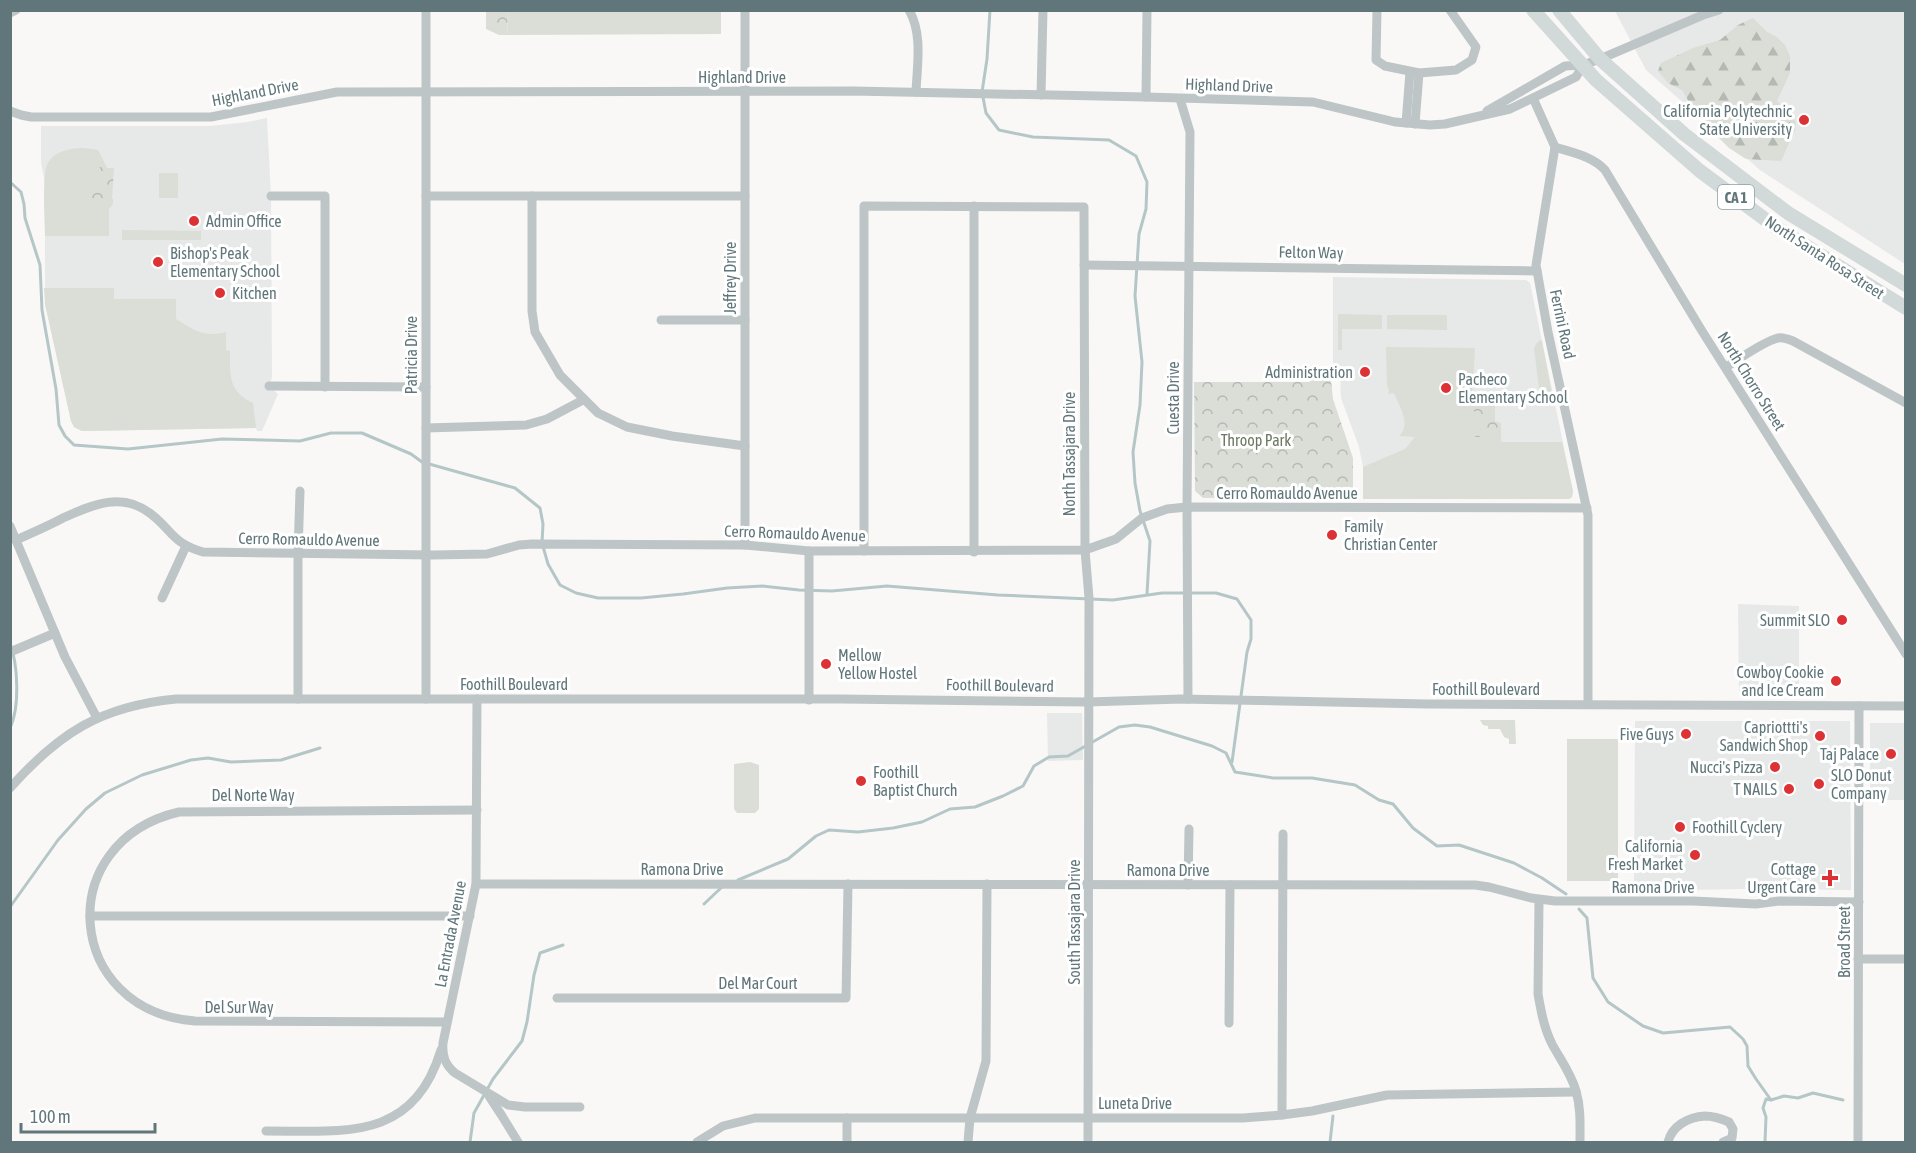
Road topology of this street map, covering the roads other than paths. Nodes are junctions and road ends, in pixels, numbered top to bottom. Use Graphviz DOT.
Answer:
graph roads {
  1 [pos="16,10"];
  2 [pos="426,10"];
  3 [pos="745,10"];
  4 [pos="909,10"];
  5 [pos="1043,10"];
  6 [pos="1147,10"];
  7 [pos="1377,10"];
  8 [pos="1450,10"];
  9 [pos="1533,10"];
  10 [pos="1559,10"];
  11 [pos="1719,10"];
  12 [pos="10,13"];
  13 [pos="1600,59"];
  14 [pos="1583,65"];
  15 [pos="1414,72"];
  16 [pos="426,92"];
  17 [pos="745,92"];
  18 [pos="916,92"];
  19 [pos="1041,95"];
  20 [pos="1146,97"];
  21 [pos="1533,98"];
  22 [pos="1180,99"];
  23 [pos="10,111"];
  24 [pos="1474,117"];
  25 [pos="1411,124"];
  26 [pos="1555,147"];
  27 [pos="271,196"];
  28 [pos="426,196"];
  29 [pos="532,196"];
  30 [pos="745,196"];
  31 [pos="974,206"];
  32 [pos="1083,265"];
  33 [pos="1189,266"];
  34 [pos="1537,271"];
  35 [pos="1905,285"];
  36 [pos="1905,308"];
  37 [pos="661,320"];
  38 [pos="745,320"];
  39 [pos="1726,367"];
  40 [pos="269,386"];
  41 [pos="325,387"];
  42 [pos="426,387"];
  43 [pos="583,400"];
  44 [pos="1905,403"];
  45 [pos="426,429"];
  46 [pos="745,446"];
  47 [pos="300,490"];
  48 [pos="1187,507"];
  49 [pos="1587,508"];
  50 [pos="10,526"];
  51 [pos="16,540"];
  52 [pos="745,545"];
  53 [pos="186,546"];
  54 [pos="1085,550"];
  55 [pos="810,551"];
  56 [pos="864,551"];
  57 [pos="974,552"];
  58 [pos="298,553"];
  59 [pos="426,555"];
  60 [pos="162,598"];
  61 [pos="55,633"];
  62 [pos="10,652"];
  63 [pos="1905,654"];
  64 [pos="298,699"];
  65 [pos="426,699"];
  66 [pos="477,699"];
  67 [pos="809,699"];
  68 [pos="1188,699"];
  69 [pos="1088,702"];
  70 [pos="1588,704"];
  71 [pos="1859,706"];
  72 [pos="1905,706"];
  73 [pos="98,718"];
  74 [pos="10,788"];
  75 [pos="477,810"];
  76 [pos="1189,828"];
  77 [pos="1283,834"];
  78 [pos="476,884"];
  79 [pos="848,884"];
  80 [pos="987,884"];
  81 [pos="1089,885"];
  82 [pos="1188,885"];
  83 [pos="1230,885"];
  84 [pos="1283,885"];
  85 [pos="1539,900"];
  86 [pos="1859,902"];
  87 [pos="90,916"];
  88 [pos="470,916"];
  89 [pos="1858,959"];
  90 [pos="1905,959"];
  91 [pos="556,998"];
  92 [pos="447,1022"];
  93 [pos="1229,1023"];
  94 [pos="443,1043"];
  95 [pos="1576,1092"];
  96 [pos="486,1093"];
  97 [pos="580,1107"];
  98 [pos="1282,1115"];
  99 [pos="847,1118"];
  100 [pos="970,1118"];
  101 [pos="1088,1118"];
  102 [pos="266,1131"];
  103 [pos="518,1143"];
  104 [pos="698,1143"];
  105 [pos="847,1143"];
  106 [pos="968,1143"];
  107 [pos="1088,1143"];
  108 [pos="1580,1143"];
  109 [pos="1668,1143"];
  110 [pos="1723,1143"];
  111 [pos="1858,1143"];
  1 -- 12 [label="street"];
  2 -- 16 [label="street, Patricia Drive"];
  3 -- 17 [label="street, Jeffrey Drive"];
  4 -- 18 [label="street"];
  5 -- 19 [label="street"];
  6 -- 20 [label="street"];
  7 -- 15 [label="street"];
  8 -- 15 [label="street"];
  9 -- 14 [label="highway, North Santa Rosa Street / CA 1"];
  10 -- 13 [label="highway, North Santa Rosa Street / CA 1"];
  11 -- 13 [label="street, Highland Drive"];
  13 -- 14 [label="street, Highland Drive"];
  13 -- 35 [label="highway, North Santa Rosa Street / CA 1"];
  14 -- 21 [label="street, Highland Drive"];
  14 -- 24 [label="street, Highland Drive"];
  14 -- 36 [label="highway, North Santa Rosa Street / CA 1"];
  15 -- 25 [label="street"];
  16 -- 17 [label="street, Highland Drive"];
  16 -- 23 [label="street, Highland Drive"];
  16 -- 28 [label="street, Patricia Drive"];
  17 -- 18 [label="street, Highland Drive"];
  17 -- 30 [label="street, Jeffrey Drive"];
  18 -- 19 [label="street, Highland Drive"];
  19 -- 20 [label="street, Highland Drive"];
  20 -- 22 [label="street, Highland Drive"];
  21 -- 24 [label="street, Highland Drive"];
  21 -- 26 [label="street"];
  22 -- 25 [label="street, Highland Drive"];
  22 -- 33 [label="street, Cuesta Drive"];
  24 -- 25 [label="street, Highland Drive"];
  26 -- 34 [label="street, Ferrini Road"];
  26 -- 39 [label="street, North Chorro Street"];
  27 -- 41 [label="street"];
  28 -- 29 [label="street"];
  28 -- 42 [label="street, Patricia Drive"];
  29 -- 30 [label="street"];
  29 -- 43 [label="street"];
  30 -- 38 [label="street, Jeffrey Drive"];
  31 -- 32 [label="street, North Tassajara Drive"];
  31 -- 56 [label="street"];
  31 -- 57 [label="street"];
  32 -- 33 [label="street, Felton Way"];
  32 -- 54 [label="street, North Tassajara Drive"];
  33 -- 34 [label="street, Felton Way"];
  33 -- 48 [label="street, Cuesta Drive"];
  34 -- 49 [label="street, Ferrini Road"];
  37 -- 38 [label="street"];
  38 -- 46 [label="street, Jeffrey Drive"];
  39 -- 44 [label="street"];
  39 -- 63 [label="street, North Chorro Street"];
  40 -- 41 [label="street"];
  41 -- 42 [label="street"];
  42 -- 45 [label="street, Patricia Drive"];
  43 -- 45 [label="street"];
  43 -- 46 [label="street"];
  45 -- 59 [label="street, Patricia Drive"];
  46 -- 52 [label="street, Jeffrey Drive"];
  47 -- 58 [label="street"];
  48 -- 49 [label="street, Cerro Romauldo Avenue"];
  48 -- 54 [label="street, Cerro Romauldo Avenue"];
  48 -- 68 [label="street, Cuesta Drive"];
  49 -- 70 [label="street, Ferrini Road"];
  50 -- 51 [label="street"];
  51 -- 53 [label="street, Cerro Romauldo Avenue"];
  51 -- 61 [label="street"];
  52 -- 55 [label="street, Cerro Romauldo Avenue"];
  52 -- 59 [label="street, Cerro Romauldo Avenue"];
  53 -- 58 [label="street, Cerro Romauldo Avenue"];
  53 -- 60 [label="street"];
  54 -- 57 [label="street, Cerro Romauldo Avenue"];
  54 -- 69 [label="street, North Tassajara Drive"];
  55 -- 56 [label="street, Cerro Romauldo Avenue"];
  55 -- 67 [label="street"];
  56 -- 57 [label="street, Cerro Romauldo Avenue"];
  58 -- 59 [label="street, Cerro Romauldo Avenue"];
  58 -- 64 [label="street"];
  59 -- 65 [label="street, Patricia Drive"];
  61 -- 62 [label="street"];
  61 -- 73 [label="street"];
  64 -- 65 [label="street, Foothill Boulevard"];
  64 -- 73 [label="street, Foothill Boulevard"];
  65 -- 66 [label="street, Foothill Boulevard"];
  66 -- 67 [label="street, Foothill Boulevard"];
  66 -- 75 [label="street, La Entrada Avenue"];
  67 -- 69 [label="street, Foothill Boulevard"];
  68 -- 69 [label="street, Foothill Boulevard"];
  68 -- 70 [label="street, Foothill Boulevard"];
  69 -- 81 [label="street, South Tassajara Drive"];
  70 -- 71 [label="street, Foothill Boulevard"];
  71 -- 72 [label="street, Foothill Boulevard"];
  71 -- 86 [label="street, Broad Street"];
  73 -- 74 [label="street, Foothill Boulevard"];
  75 -- 78 [label="street, La Entrada Avenue"];
  75 -- 87 [label="street, Del Norte Way"];
  76 -- 82 [label="street"];
  77 -- 84 [label="street"];
  78 -- 79 [label="street, Ramona Drive"];
  78 -- 88 [label="street, La Entrada Avenue"];
  79 -- 80 [label="street, Ramona Drive"];
  79 -- 91 [label="street, Del Mar Court"];
  80 -- 81 [label="street, Ramona Drive"];
  80 -- 100 [label="street"];
  81 -- 82 [label="street, Ramona Drive"];
  81 -- 101 [label="street, South Tassajara Drive"];
  82 -- 83 [label="street, Ramona Drive"];
  83 -- 84 [label="street, Ramona Drive"];
  83 -- 93 [label="street"];
  84 -- 85 [label="street, Ramona Drive"];
  84 -- 98 [label="street"];
  85 -- 86 [label="street, Ramona Drive"];
  85 -- 95 [label="street"];
  86 -- 89 [label="street, Broad Street"];
  87 -- 88 [label="street"];
  87 -- 92 [label="street, Del Sur Way"];
  88 -- 92 [label="street, La Entrada Avenue"];
  89 -- 90 [label="street"];
  89 -- 111 [label="street, Broad Street"];
  92 -- 94 [label="street, La Entrada Avenue"];
  94 -- 96 [label="street, La Entrada Avenue"];
  94 -- 102 [label="street"];
  95 -- 98 [label="street, Luneta Drive"];
  95 -- 108 [label="street"];
  96 -- 97 [label="street"];
  96 -- 103 [label="street, La Entrada Avenue"];
  98 -- 101 [label="street, Luneta Drive"];
  99 -- 100 [label="street, Luneta Drive"];
  99 -- 104 [label="street, Luneta Drive"];
  99 -- 105 [label="street"];
  100 -- 101 [label="street, Luneta Drive"];
  100 -- 106 [label="street"];
  101 -- 107 [label="street, South Tassajara Drive"];
  109 -- 110 [label="street"];
}
